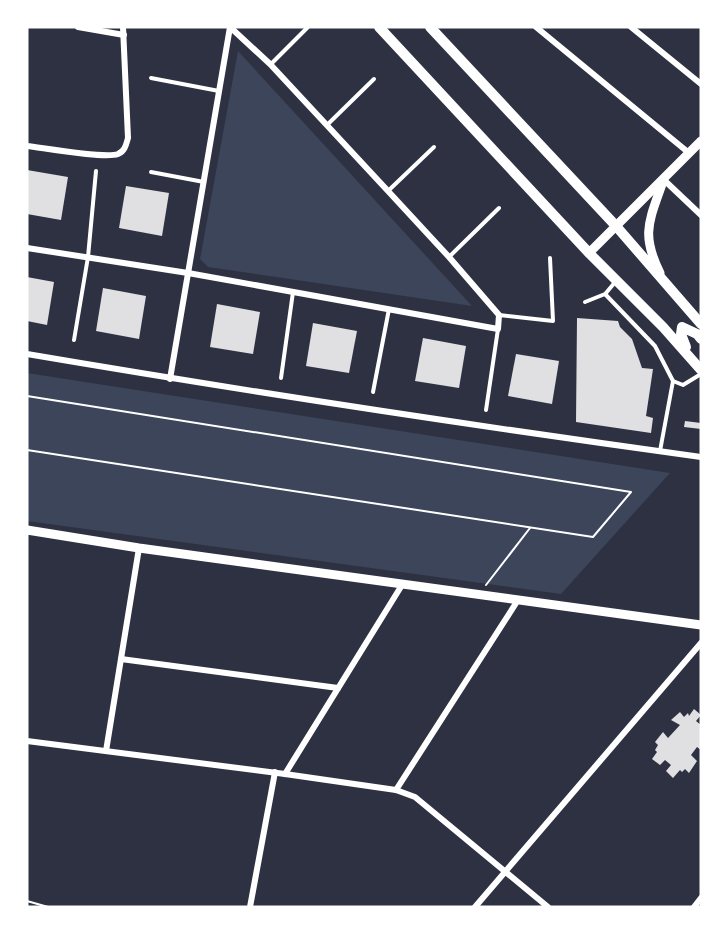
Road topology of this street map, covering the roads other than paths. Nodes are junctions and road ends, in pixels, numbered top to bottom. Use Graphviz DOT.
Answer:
graph roads {
  1 [pos="78,27"];
  2 [pos="123,27"];
  3 [pos="230,27"];
  4 [pos="308,27"];
  5 [pos="379,27"];
  6 [pos="430,27"];
  7 [pos="536,27"];
  8 [pos="630,27"];
  9 [pos="124,35"];
  10 [pos="270,64"];
  11 [pos="151,78"];
  12 [pos="374,79"];
  13 [pos="701,84"];
  14 [pos="219,92"];
  15 [pos="327,126"];
  16 [pos="701,141"];
  17 [pos="27,146"];
  18 [pos="434,147"];
  19 [pos="689,153"];
  20 [pos="96,171"];
  21 [pos="151,172"];
  22 [pos="663,180"];
  23 [pos="204,182"];
  24 [pos="388,191"];
  25 [pos="499,208"];
  26 [pos="701,215"];
  27 [pos="616,226"];
  28 [pos="27,248"];
  29 [pos="589,253"];
  30 [pos="88,257"];
  31 [pos="450,257"];
  32 [pos="550,258"];
  33 [pos="188,273"];
  34 [pos="662,278"];
  35 [pos="617,280"];
  36 [pos="292,292"];
  37 [pos="605,294"];
  38 [pos="585,303"];
  39 [pos="389,309"];
  40 [pos="499,315"];
  41 [pos="701,324"];
  42 [pos="498,329"];
  43 [pos="701,339"];
  44 [pos="74,340"];
  45 [pos="27,354"];
  46 [pos="687,354"];
  47 [pos="701,372"];
  48 [pos="281,378"];
  49 [pos="170,379"];
  50 [pos="674,381"];
  51 [pos="374,392"];
  52 [pos="486,410"];
  53 [pos="660,451"];
  54 [pos="701,457"];
  55 [pos="27,530"];
  56 [pos="139,548"];
  57 [pos="402,585"];
  58 [pos="518,600"];
  59 [pos="701,625"];
  60 [pos="701,643"];
  61 [pos="121,659"];
  62 [pos="338,688"];
  63 [pos="27,741"];
  64 [pos="106,751"];
  65 [pos="274,772"];
  66 [pos="285,774"];
  67 [pos="396,790"];
  68 [pos="505,871"];
  69 [pos="701,898"];
  70 [pos="250,907"];
  71 [pos="475,907"];
  72 [pos="548,907"];
  73 [pos="694,907"];
  1 -- 9 [label="street"];
  2 -- 9 [label="street"];
  3 -- 10 [label="street"];
  3 -- 14 [label="street"];
  4 -- 10 [label="lane"];
  5 -- 29 [label="main road"];
  6 -- 27 [label="main road"];
  7 -- 19 [label="street"];
  8 -- 13 [label="street"];
  9 -- 17 [label="street"];
  10 -- 15 [label="street"];
  11 -- 14 [label="lane"];
  12 -- 15 [label="lane"];
  14 -- 23 [label="street"];
  15 -- 24 [label="street"];
  16 -- 19 [label="main road"];
  18 -- 24 [label="lane"];
  19 -- 22 [label="main road"];
  20 -- 30 [label="lane"];
  21 -- 23 [label="lane"];
  22 -- 26 [label="street"];
  22 -- 27 [label="main road"];
  22 -- 34 [label="main road"];
  23 -- 33 [label="street"];
  24 -- 31 [label="street"];
  25 -- 31 [label="lane"];
  27 -- 29 [label="main road"];
  27 -- 34 [label="main road"];
  28 -- 30 [label="street"];
  29 -- 35 [label="main road"];
  30 -- 33 [label="street"];
  30 -- 44 [label="lane"];
  31 -- 40 [label="street"];
  32 -- 40 [label="lane"];
  33 -- 36 [label="street"];
  33 -- 49 [label="street"];
  34 -- 41 [label="main road"];
  35 -- 37 [label="lane"];
  35 -- 46 [label="main road"];
  36 -- 39 [label="street"];
  36 -- 48 [label="lane"];
  37 -- 38 [label="lane"];
  37 -- 50 [label="lane"];
  39 -- 42 [label="street"];
  39 -- 51 [label="lane"];
  40 -- 42 [label="street"];
  42 -- 52 [label="lane"];
  43 -- 46 [label="main road"];
  45 -- 49 [label="street"];
  46 -- 47 [label="main road"];
  47 -- 50 [label="lane"];
  49 -- 53 [label="street"];
  50 -- 53 [label="lane"];
  53 -- 54 [label="street"];
  55 -- 56 [label="main road"];
  56 -- 57 [label="main road"];
  56 -- 61 [label="street"];
  57 -- 58 [label="main road"];
  57 -- 62 [label="street"];
  58 -- 59 [label="main road"];
  58 -- 67 [label="street"];
  60 -- 68 [label="street"];
  61 -- 62 [label="street"];
  61 -- 64 [label="street"];
  62 -- 66 [label="street"];
  63 -- 64 [label="street"];
  64 -- 65 [label="street"];
  65 -- 66 [label="street"];
  65 -- 70 [label="street"];
  66 -- 67 [label="street"];
  67 -- 68 [label="street"];
  68 -- 71 [label="street"];
  68 -- 72 [label="street"];
  69 -- 73 [label="street"];
}
